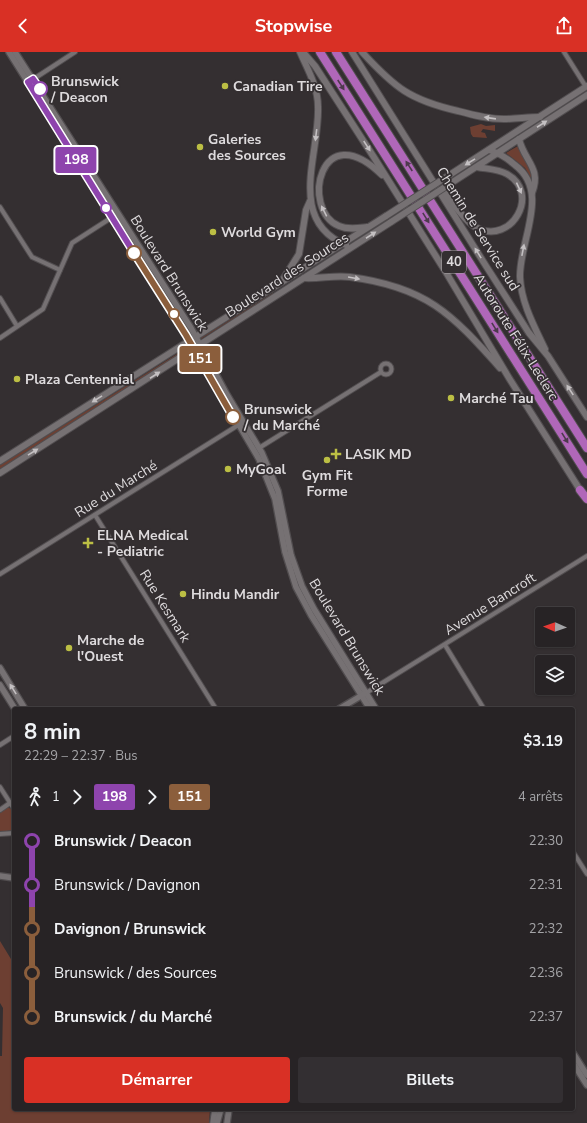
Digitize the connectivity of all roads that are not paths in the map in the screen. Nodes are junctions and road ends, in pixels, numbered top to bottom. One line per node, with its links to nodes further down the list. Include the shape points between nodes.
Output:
1 (9, 52): 11 (street, Boulevard Brunswick)
2 (15, 52): 11 (street, Boulevard Brunswick)
3 (75, 52): 11 (street)
4 (300, 52): 22 (main road, one-way to 22, via 318,101)
5 (303, 52): 19 (main road, one-way to 19, via 315,66)
6 (320, 52): 47 (highway, Autoroute Félix-Leclerc / 40, one-way to 47)
7 (336, 52): 44 (highway, Autoroute Félix-Leclerc / 40, one-way to 7)
8 (352, 52): 20 (main road, Chemin de Service sud)
9 (362, 52): 14 (main road, one-way to 9, via 489,118 425,103 393,84)
10 (564, 52): 12 (street)
11 (30, 81): 24 (street, Boulevard Brunswick); 25 (street, Boulevard Brunswick)
12 (586, 86): 14 (main road, Boulevard des Sources)
13 (587, 95): 15 (main road, Boulevard des Sources, one-way to 13)
14 (540, 117): 16 (main road, Boulevard des Sources)
15 (519, 139): 17 (main road, Boulevard des Sources); 21 (main road, via 535,174 536,184)
16 (489, 150): 17 (main road); 26 (main road, Boulevard des Sources, one-way to 26, bridge)
17 (497, 152): 18 (main road, Boulevard des Sources); 21 (main road, via 522,170)
18 (477, 167): 20 (main road, one-way to 20, via 503,172 519,186 522,197 521,211 507,228 490,231 476,228); 28 (main road, Boulevard des Sources, one-way to 18, bridge)
19 (387, 180): 26 (main road, one-way to 19, via 342,227 328,218 321,206 319,194 322,172 334,157 350,154 368,162); 40 (main road)
20 (434, 181): 38 (main road, Chemin de Service sud, one-way to 20, via 529,333)
21 (532, 193): 38 (main road, one-way to 21, via 526,304 520,282)
22 (310, 201): 27 (main road, via 320,225); 31 (main road, via 306,210 299,254)
23 (0, 208): 29 (street, via 32,257)
24 (117, 214): 25 (street); 34 (street, Boulevard Brunswick)
25 (112, 217): 29 (street, via 72,243); 36 (street, Boulevard Brunswick)
26 (369, 227): 27 (main road, Boulevard des Sources)
27 (343, 244): 28 (main road); 31 (main road, Boulevard des Sources)
28 (352, 247): 30 (main road, Boulevard des Sources)
29 (60, 270): 33 (street, via 43,308)
30 (303, 278): 37 (main road, Boulevard des Sources); 40 (main road, one-way to 40, via 350,277 422,296 454,318)
31 (282, 281): 34 (main road, Boulevard des Sources)
32 (0, 298): 33 (street)
33 (18, 326): 35 (street)
34 (196, 337): 36 (main road, Boulevard des Sources); 37 (street, Boulevard Brunswick)
35 (0, 338)
36 (189, 341): 37 (street, Boulevard Brunswick); 45 (main road, Boulevard des Sources, one-way to 45)
37 (197, 348): 42 (street, Boulevard Brunswick); 46 (main road, Boulevard des Sources, one-way to 37)
38 (548, 356): 41 (main road, Chemin de Service sud, one-way to 38)
39 (381, 372): 43 (street)
40 (509, 378): 48 (main road)
41 (587, 417)
42 (241, 424): 43 (street, Boulevard Brunswick); 50 (street, Rue du Marché); 56 (street, Boulevard Brunswick, via 271,486 285,552 296,587 308,610)
43 (259, 448): 56 (street, Boulevard Brunswick, via 278,492 291,555 302,586)
44 (587, 448)
45 (0, 461)
46 (0, 473)
47 (587, 474)
48 (580, 490): 49 (highway)
49 (587, 500)
50 (95, 515): 52 (street, Rue du Marché); 59 (street, Rue Kesmark)
51 (587, 556): 53 (street, Avenue Bancroft)
52 (0, 574)
53 (444, 645): 56 (street, Avenue Bancroft); 63 (street)
54 (0, 668): 58 (street, one-way to 54)
55 (0, 685): 57 (street)
56 (364, 694): 60 (street); 61 (street, Boulevard Brunswick); 62 (street, Boulevard Brunswick)
57 (14, 707)
58 (24, 707)
59 (215, 707)
60 (342, 707)
61 (369, 707)
62 (374, 707)
63 (483, 707)
64 (12, 737): 65 (street)
65 (0, 745)
66 (0, 787): 67 (street)
67 (10, 803): 68 (street); 69 (street)
68 (12, 806)
69 (0, 810)
70 (12, 833): 71 (street)
71 (0, 834)
72 (575, 855): 73 (street)
73 (587, 874)
74 (0, 876): 75 (street)
75 (12, 878)
76 (575, 1056): 78 (street)
77 (575, 1066): 79 (street)
78 (587, 1075)
79 (587, 1085)
80 (215, 1111): 83 (street)
81 (220, 1111): 84 (street)
82 (229, 1111): 85 (street)
83 (213, 1123)
84 (217, 1123)
85 (227, 1123)

